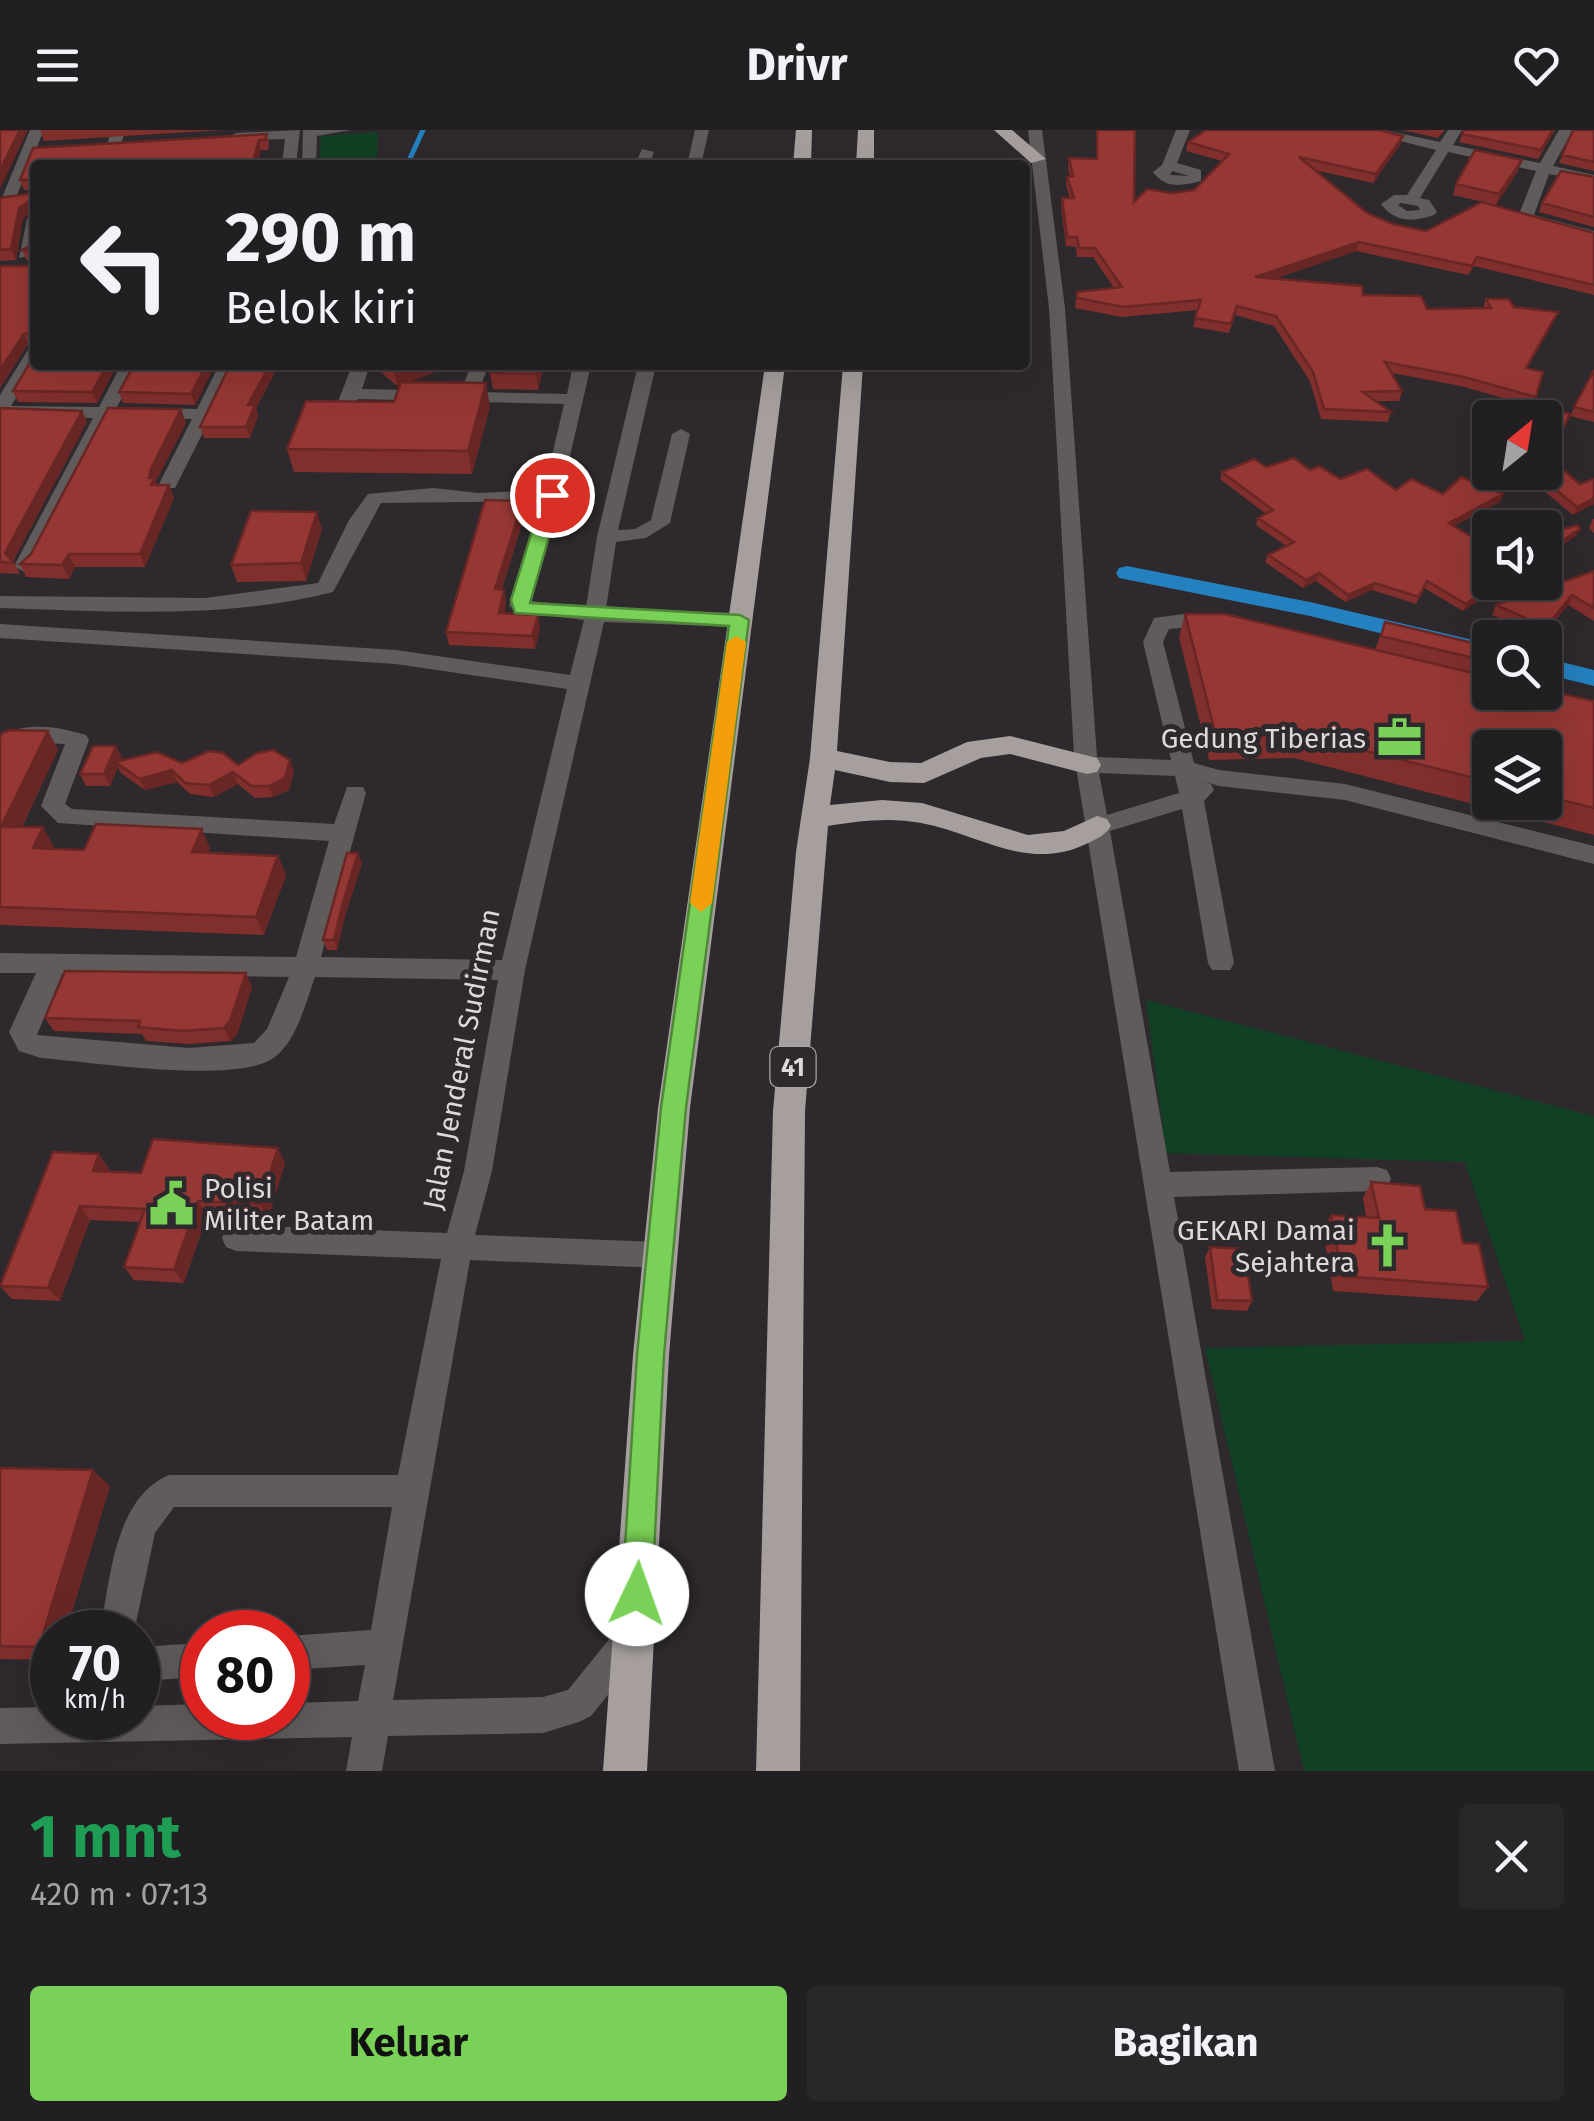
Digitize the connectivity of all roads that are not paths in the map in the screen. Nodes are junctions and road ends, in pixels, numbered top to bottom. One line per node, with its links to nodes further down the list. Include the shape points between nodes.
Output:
1 (37, 130): 19 (street, via 39,150)
2 (344, 130): 12 (street)
3 (702, 130): 22 (street)
4 (804, 130): 23 (highway)
5 (866, 130): 24 (highway)
6 (1002, 130): 18 (highway)
7 (1035, 130): 18 (street)
8 (1183, 130): 26 (street)
9 (1364, 130): 17 (street)
10 (1455, 130): 17 (street)
11 (1566, 130): 27 (street)
12 (310, 131): 21 (street)
13 (293, 132): 14 (street); 20 (street)
14 (215, 138)
15 (120, 140): 16 (street)
16 (94, 146)
17 (1443, 146): 27 (street); 30 (street)
18 (1037, 159): 64 (street, via 1057,308)
19 (32, 160)
20 (290, 160)
21 (309, 160)
22 (695, 160)
23 (802, 160)
24 (864, 160)
25 (30, 163): 31 (street)
26 (1168, 167)
27 (1544, 168): 28 (street); 32 (street, via 1526,217)
28 (1594, 179)
29 (30, 198): 31 (street)
30 (1412, 198)
31 (4, 200)
32 (1594, 236)
33 (30, 262): 34 (street)
34 (10, 269)
35 (30, 360): 47 (street)
36 (127, 370): 48 (street)
37 (226, 370): 49 (street)
38 (359, 370): 44 (street)
39 (478, 370): 45 (street)
40 (581, 370): 46 (street)
41 (647, 370): 54 (street, Jalan Jenderal Sudirman)
42 (774, 370): 58 (highway)
43 (853, 370): 63 (highway, 41)
44 (352, 394): 45 (street); 50 (street)
45 (467, 397): 46 (street)
46 (576, 398): 53 (street)
47 (0, 411): 48 (street)
48 (105, 414): 49 (street); 55 (street)
49 (205, 414): 52 (street)
50 (342, 415)
51 (681, 434): 54 (street, via 660,522 639,534)
52 (168, 484)
53 (552, 495): 56 (street, via 375,498 326,588 288,598); 57 (street, via 519,606)
54 (607, 536): 57 (street, Jalan Jenderal Sudirman)
55 (24, 566)
56 (0, 602)
57 (595, 616): 58 (street); 61 (street, Jalan Jenderal Sudirman)
58 (740, 620): 84 (highway)
59 (1228, 629): 65 (street, via 1174,620 1155,631)
60 (0, 631): 61 (street, via 396,657)
61 (578, 683): 79 (street, Jalan Jenderal Sudirman)
62 (0, 747): 73 (street, via 17,736 78,740 53,806 66,817)
63 (823, 758): 66 (highway); 71 (highway, 41)
64 (1087, 765): 65 (street); 66 (highway, via 1010,746 976,749); 72 (street)
65 (1186, 768): 67 (street); 69 (street)
66 (924, 773): 70 (highway)
67 (1219, 778): 69 (street); 74 (street, via 1345,792)
68 (356, 793): 73 (street)
69 (1192, 798): 72 (street); 75 (street)
70 (925, 814): 71 (highway, via 874,810); 72 (highway, via 1034,848 1066,843)
71 (815, 818): 94 (highway, 41, via 786,1180)
72 (1097, 826): 81 (street)
73 (340, 833): 78 (street)
74 (1594, 855)
75 (1222, 963)
76 (0, 964): 77 (street)
77 (54, 965): 78 (street); 78 (street, via 22,1032 28,1043 202,1057 246,1056 273,1044)
78 (306, 967): 79 (street)
79 (512, 970): 83 (street, Jalan Jenderal Sudirman, via 478,1171)
80 (1376, 1179): 81 (street)
81 (1158, 1186): 95 (street)
82 (236, 1238): 83 (street)
83 (458, 1246): 84 (street); 85 (street, Jalan Jenderal Sudirman)
84 (659, 1254): 87 (highway)
85 (411, 1492): 86 (street, via 169,1491 145,1512); 88 (street, Jalan Jenderal Sudirman)
86 (122, 1610)
87 (635, 1633): 90 (street, via 593,1691 561,1711); 93 (highway)
88 (383, 1646): 89 (street); 90 (street, Jalan Jenderal Sudirman)
89 (310, 1651)
90 (373, 1719): 91 (street); 92 (street, Jalan Jenderal Sudirman)
91 (0, 1726)
92 (364, 1771)
93 (624, 1771)
94 (778, 1771)
95 (1257, 1771)

